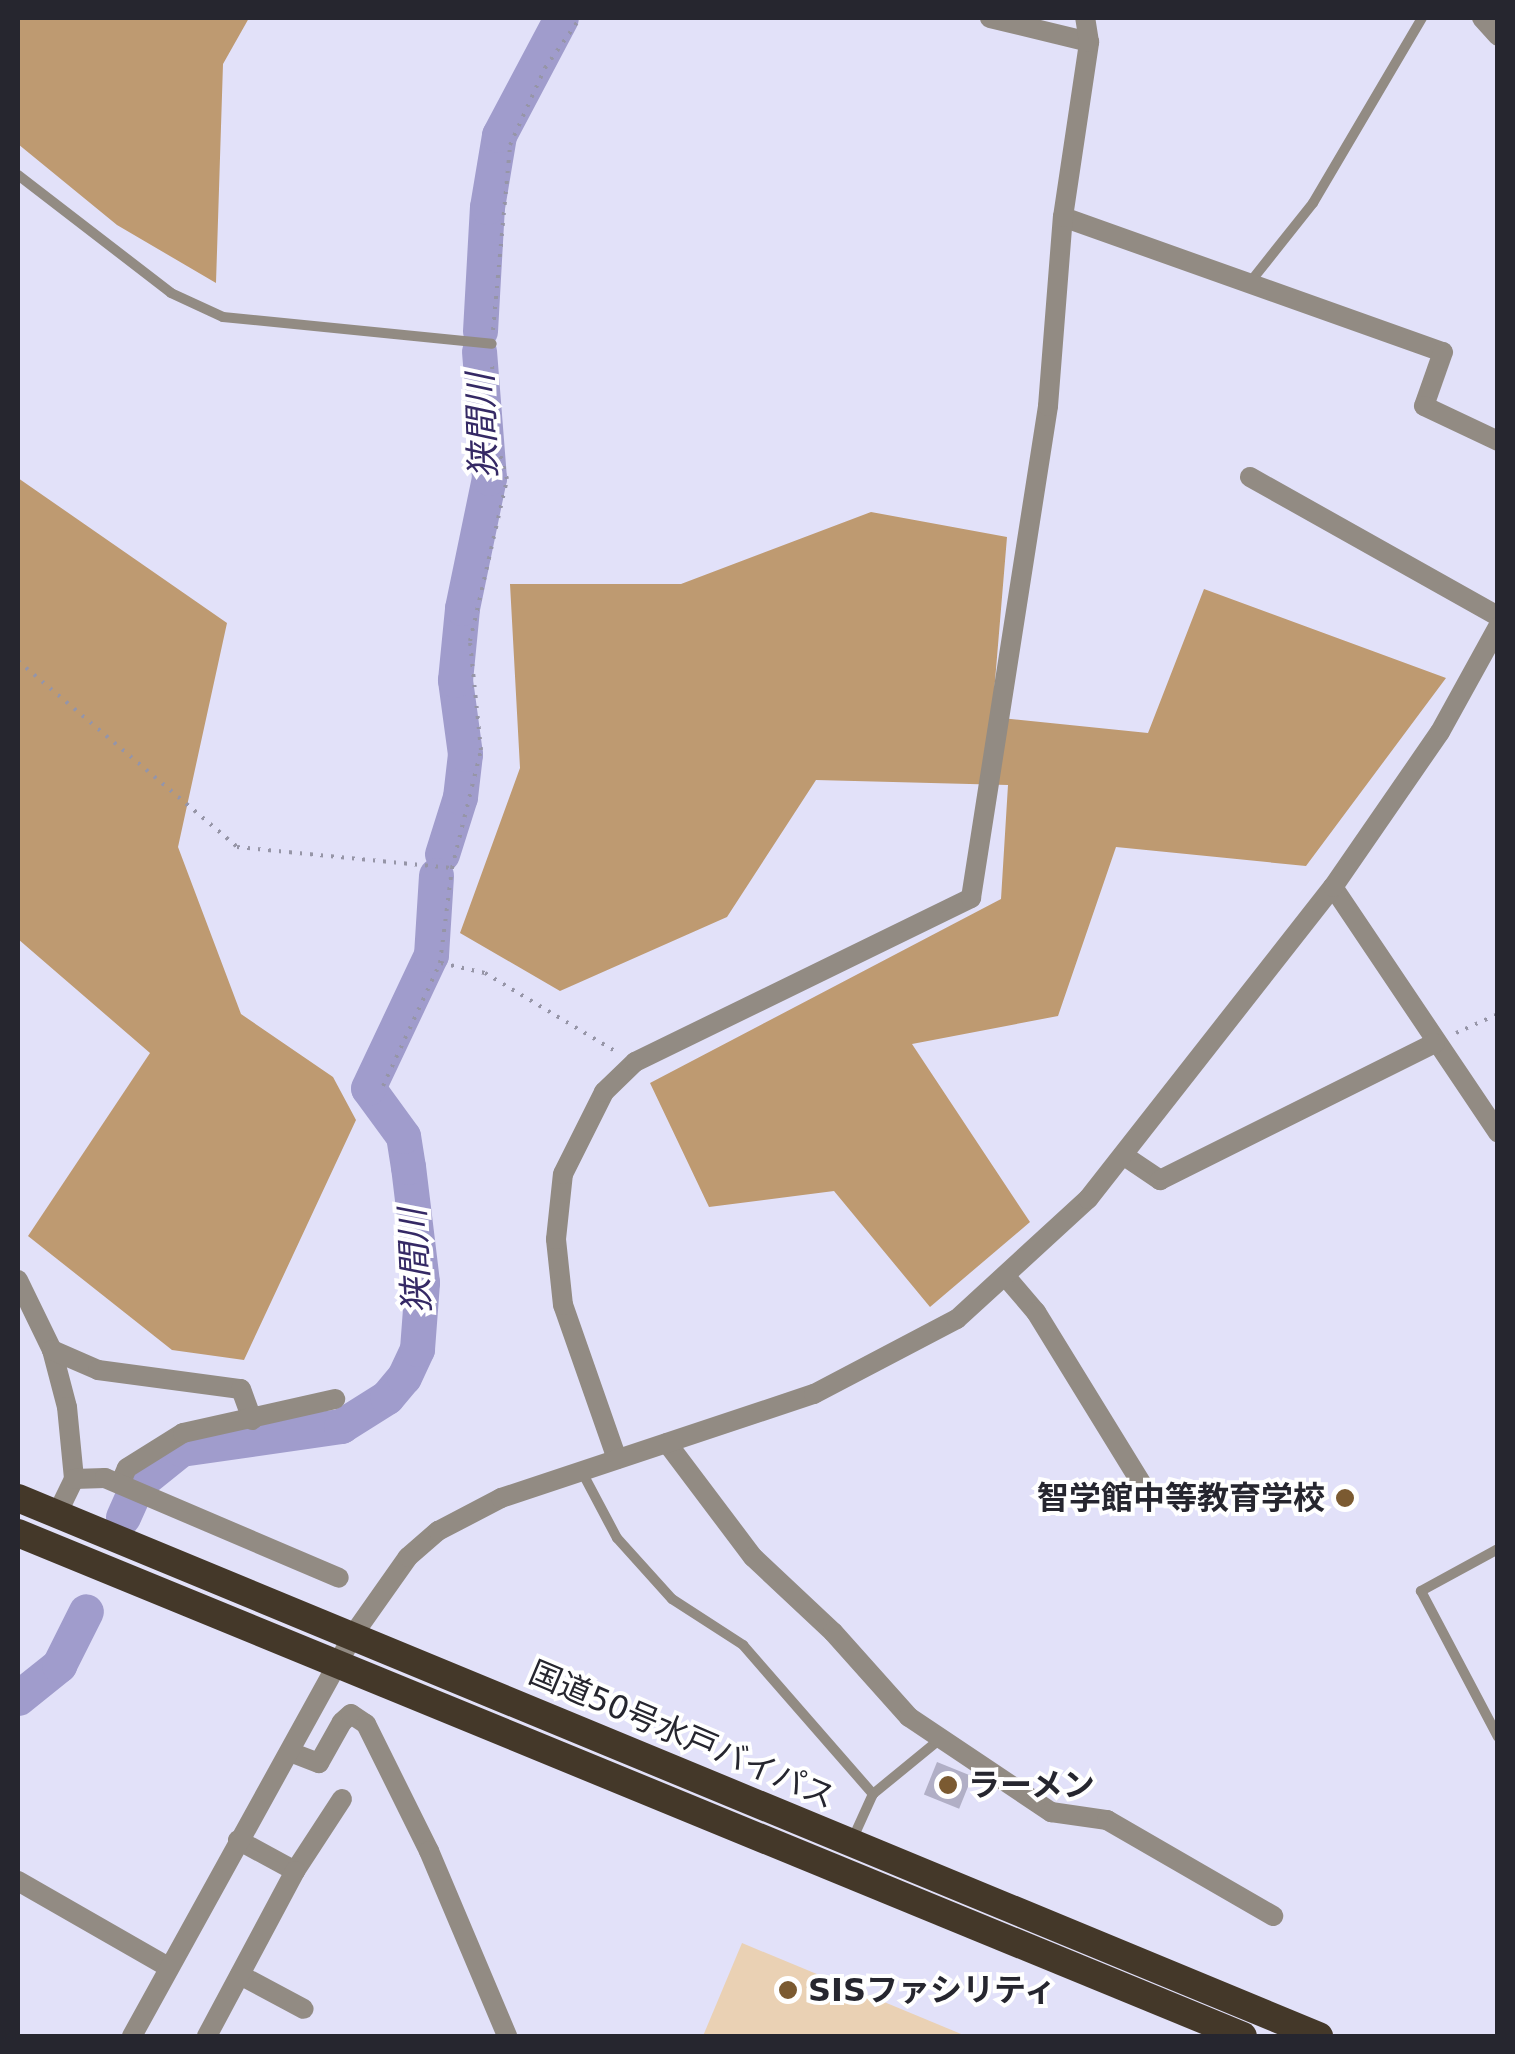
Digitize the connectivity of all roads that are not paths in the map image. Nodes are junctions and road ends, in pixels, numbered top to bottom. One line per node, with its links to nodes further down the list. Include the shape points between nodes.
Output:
1 (990, 18): 6 (street)
2 (1085, 18): 6 (street)
3 (1422, 18): 9 (lane, via 1314,203)
4 (1482, 18): 5 (street)
5 (1498, 36)
6 (1089, 42): 8 (street)
7 (18, 175): 10 (lane, via 171,293 223,317)
8 (1062, 217): 9 (street); 25 (street, via 1048,406 970,898 635,1062 604,1092 563,1174 556,1238 563,1305)
9 (1251, 281): 11 (street, via 1443,352 1424,406)
10 (492, 344)
11 (1498, 441)
12 (1250, 477): 13 (street)
13 (1498, 616)
14 (1498, 627): 15 (street, via 1440,732)
15 (1332, 887): 16 (street); 18 (street)
16 (1435, 1042): 17 (street); 18 (street, via 1160,1180)
17 (1498, 1133)
18 (1123, 1154): 19 (street, via 1058,1230)
19 (1006, 1277): 24 (street, via 957,1320 889,1359 814,1394); 29 (street, via 1036,1312)
20 (18, 1280): 21 (street)
21 (52, 1350): 23 (street, via 98,1370 241,1389); 27 (street, via 67,1407)
22 (335, 1399): 23 (street)
23 (252, 1420): 28 (street, via 183,1433 127,1468)
24 (667, 1443): 25 (street); 38 (street, via 753,1557 834,1632 908,1717)
25 (617, 1459): 26 (street)
26 (581, 1471): 35 (street, via 501,1498 438,1531 384,1582); 40 (lane, via 617,1538 639,1563 672,1599 743,1645)
27 (74, 1479): 28 (street); 31 (street)
28 (121, 1482): 34 (street)
29 (1148, 1494)
30 (18, 1498): 31 (highway, 国道50号水戸バイパス)
31 (56, 1514): 35 (highway, 国道50号水戸バイパス)
32 (18, 1533): 36 (highway, 国道50号水戸バイパス)
33 (1498, 1550): 37 (lane, via 1421,1591)
34 (339, 1578)
35 (353, 1635): 36 (street); 43 (highway, 国道50号水戸バイパス)
36 (337, 1666): 39 (street); 53 (highway, 国道50号水戸バイパス)
37 (1498, 1736)
38 (940, 1740): 40 (lane); 46 (street, via 1051,1812 1107,1820)
39 (290, 1752): 42 (street); 52 (street, via 320,1763 351,1714 366,1724 429,1850)
40 (873, 1794): 43 (lane)
41 (342, 1799): 44 (street)
42 (238, 1840): 44 (street); 47 (street)
43 (851, 1844): 54 (highway, 国道50号水戸バイパス)
44 (295, 1871): 48 (street)
45 (18, 1882): 47 (street)
46 (1273, 1916)
47 (168, 1967): 50 (street)
48 (240, 1976): 49 (street); 51 (street)
49 (304, 2010)
50 (132, 2036)
51 (207, 2036)
52 (507, 2036)
53 (1243, 2036)
54 (1319, 2036)

